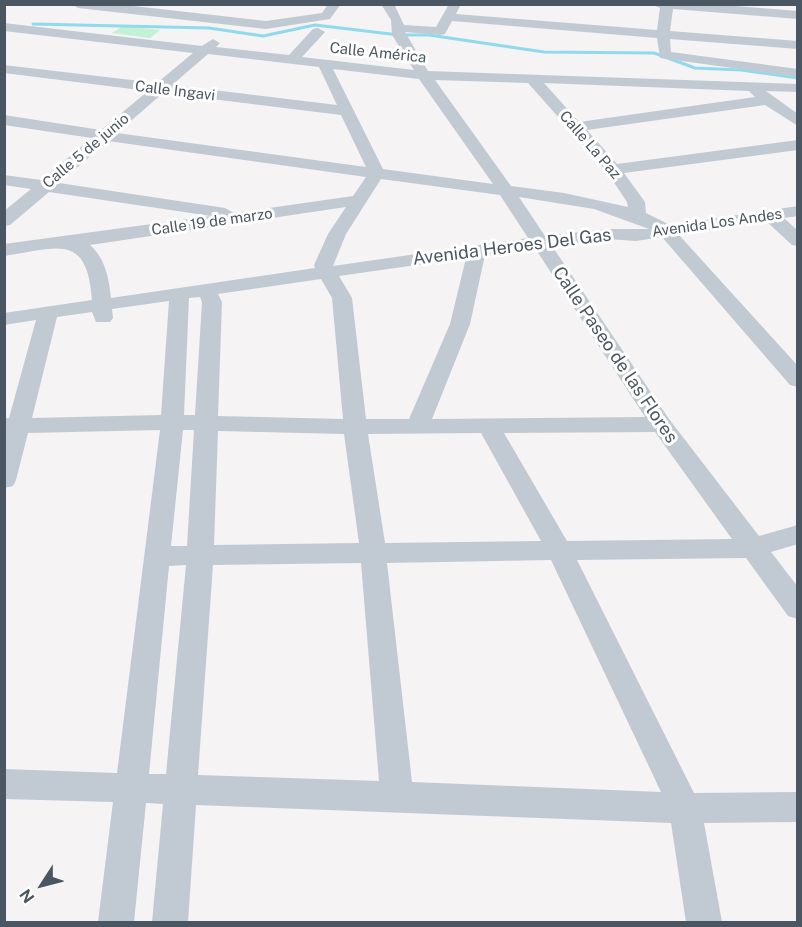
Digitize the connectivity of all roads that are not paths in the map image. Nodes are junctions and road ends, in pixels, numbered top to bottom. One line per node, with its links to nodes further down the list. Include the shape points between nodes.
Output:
1 (78, 4): 5 (street)
2 (335, 4): 6 (street, via 326,16 266,25)
3 (454, 4): 9 (street)
4 (664, 5): 10 (street); 13 (street)
5 (100, 7): 6 (street); 11 (street)
6 (141, 8)
7 (393, 12): 9 (street, via 440,31); 22 (street, Calle Paseo de las Flores, via 399,35)
8 (798, 15): 10 (street)
9 (448, 17): 13 (street)
10 (735, 21): 13 (street); 15 (street); 19 (street)
11 (5, 28): 16 (street, Calle América)
12 (318, 32): 17 (street)
13 (663, 34): 19 (street, via 664,55)
14 (222, 36): 16 (street, Calle 5 de junio)
15 (798, 45)
16 (205, 50): 17 (street, Calle América); 26 (street, Calle 5 de junio)
17 (292, 60): 18 (street, Calle América)
18 (324, 64): 22 (street, Calle América); 28 (street)
19 (738, 65): 21 (street)
20 (4, 69): 26 (street, Calle Ingavi)
21 (798, 72)
22 (424, 75): 23 (street, Calle América); 40 (street, Calle Paseo de las Flores)
23 (533, 80): 24 (street, Calle América); 31 (street, Calle La Paz)
24 (749, 86): 25 (street, Calle América); 27 (street)
25 (798, 88)
26 (161, 89): 28 (street, Calle Ingavi); 34 (street, Calle 5 de junio)
27 (769, 100): 30 (street); 31 (street)
28 (345, 111): 37 (street)
29 (4, 120): 33 (street)
30 (798, 122)
31 (576, 127): 36 (street, Calle La Paz)
32 (4, 131): 33 (street)
33 (73, 131): 34 (street)
34 (104, 136): 37 (street); 39 (street, Calle 5 de junio)
35 (798, 145): 36 (street)
36 (613, 169): 43 (street, Calle La Paz, via 636,202)
37 (377, 173): 40 (street); 41 (street)
38 (4, 180): 39 (street)
39 (45, 184): 45 (street); 46 (street, Calle 5 de junio)
40 (507, 192): 43 (street); 51 (street, Calle Paseo de las Flores)
41 (360, 200): 45 (street, Calle 19 de marzo); 54 (street, via 327,255 323,265)
42 (798, 212): 44 (street, Avenida Los Andes)
43 (637, 215): 47 (street)
44 (770, 215): 47 (street, Avenida Los Andes); 49 (street)
45 (248, 217): 50 (street, Calle 19 de marzo)
46 (4, 221)
47 (665, 230): 48 (street, Avenida Los Andes); 61 (street)
48 (636, 236): 51 (street, Avenida Heroes Del Gas, via 616,245)
49 (795, 236)
50 (64, 243): 52 (street, Calle 19 de marzo); 57 (street, via 83,247 95,259)
51 (542, 247): 53 (street, Avenida Heroes Del Gas); 64 (street, Calle Paseo de las Flores)
52 (4, 250)
53 (476, 256): 54 (street, Avenida Heroes Del Gas); 67 (street, via 460,324)
54 (329, 277): 55 (street, Avenida Heroes Del Gas); 68 (street, via 342,298)
55 (209, 296): 56 (street, Avenida Heroes Del Gas); 63 (street)
56 (179, 300): 57 (street, Avenida Heroes Del Gas); 62 (street)
57 (103, 312): 59 (street, Avenida Heroes Del Gas)
58 (4, 319): 59 (street, Avenida Heroes Del Gas)
59 (47, 320): 60 (street, Avenida Heroes Del Gas); 66 (street)
60 (4, 332)
61 (798, 380)
62 (172, 422): 63 (street); 66 (street); 74 (street)
63 (206, 423): 68 (street); 75 (street)
64 (661, 424): 65 (street); 71 (street, Calle Paseo de las Flores)
65 (488, 425): 67 (street); 73 (street)
66 (12, 426): 69 (street)
67 (418, 426): 68 (street)
68 (355, 427): 72 (street)
69 (4, 480)
70 (798, 534): 71 (street)
71 (752, 548): 73 (street); 76 (street, Calle Paseo de las Flores)
72 (373, 552): 73 (street); 75 (street); 80 (street)
73 (560, 552): 82 (street)
74 (155, 556): 75 (street); 78 (street)
75 (200, 556): 79 (street)
76 (798, 608)
77 (4, 784): 78 (street)
78 (133, 788): 79 (street); 83 (street)
79 (183, 789): 80 (street); 84 (street)
80 (397, 795): 82 (street)
81 (798, 807): 82 (street)
82 (685, 808): 85 (street)
83 (116, 922)
84 (170, 922)
85 (704, 922)

